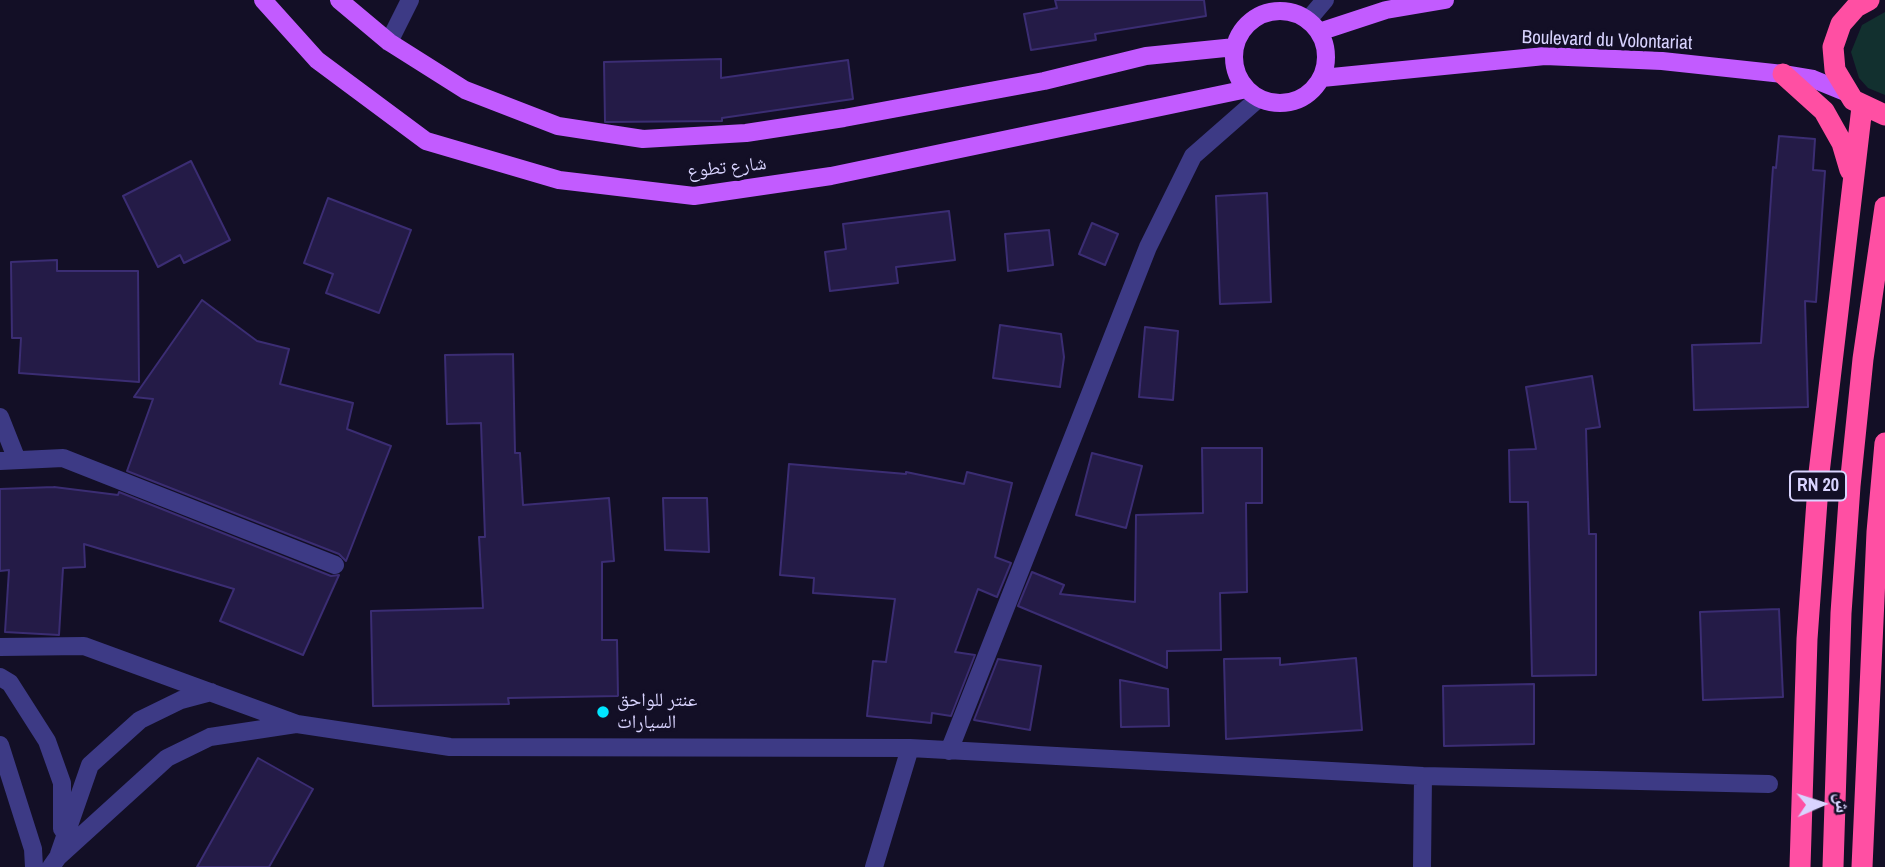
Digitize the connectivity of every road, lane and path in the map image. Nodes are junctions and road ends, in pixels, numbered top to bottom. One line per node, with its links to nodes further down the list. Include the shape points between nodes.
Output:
1 (262, 0): 13 (main road, شارع تطوع, via 317,60 426,141 559,180 694,196 831,176)
2 (339, 0): 8 (main road)
3 (410, 0): 8 (street)
4 (1325, 0): 7 (street)
5 (1444, 0): 7 (main road)
6 (1858, 2): 12 (highway, via 1841,24 1833,47 1835,70)
7 (1313, 26): 9 (main road, via 1294,13 1263,14 1250,22); 11 (main road, via 1326,62)
8 (389, 42): 9 (main road, via 465,90 558,126 643,139 746,133 844,118 1146,57)
9 (1235, 47): 13 (main road, via 1238,77)
10 (1783, 75): 11 (main road, Boulevard du Volontariat, via 1662,61 1545,56); 12 (main road, Boulevard du Volontariat, via 1813,79); 16 (highway, via 1824,111 1842,143)
11 (1322, 78): 13 (main road, via 1307,94 1287,103)
12 (1845, 92): 14 (highway)
13 (1252, 94): 28 (street, via 1192,156 1148,247)
14 (1862, 107): 15 (highway); 16 (highway, RN 20)
15 (1885, 114)
16 (1851, 178): 35 (highway, RN 20, via 1817,501 1806,652)
17 (1885, 207): 36 (highway, RN 20, via 1850,486)
18 (0, 417): 20 (street)
19 (1885, 443): 37 (highway)
20 (9, 461): 21 (street, via 63,458)
21 (335, 565)
22 (0, 647): 24 (street, via 84,646)
23 (0, 677): 31 (street, via 10,683 33,715 62,783 63,816)
24 (211, 692): 25 (street); 31 (street, via 181,700 140,720 90,765)
25 (297, 724): 27 (street, via 450,747); 31 (street, via 210,737 167,758)
26 (0, 745): 32 (street, via 33,849)
27 (910, 748): 28 (street); 33 (street)
28 (949, 751): 29 (street)
29 (1423, 776): 30 (street); 34 (street)
30 (1769, 784)
31 (55, 862)
32 (34, 867)
33 (874, 867)
34 (1422, 867)
35 (1800, 867)
36 (1833, 867)
37 (1862, 867)

